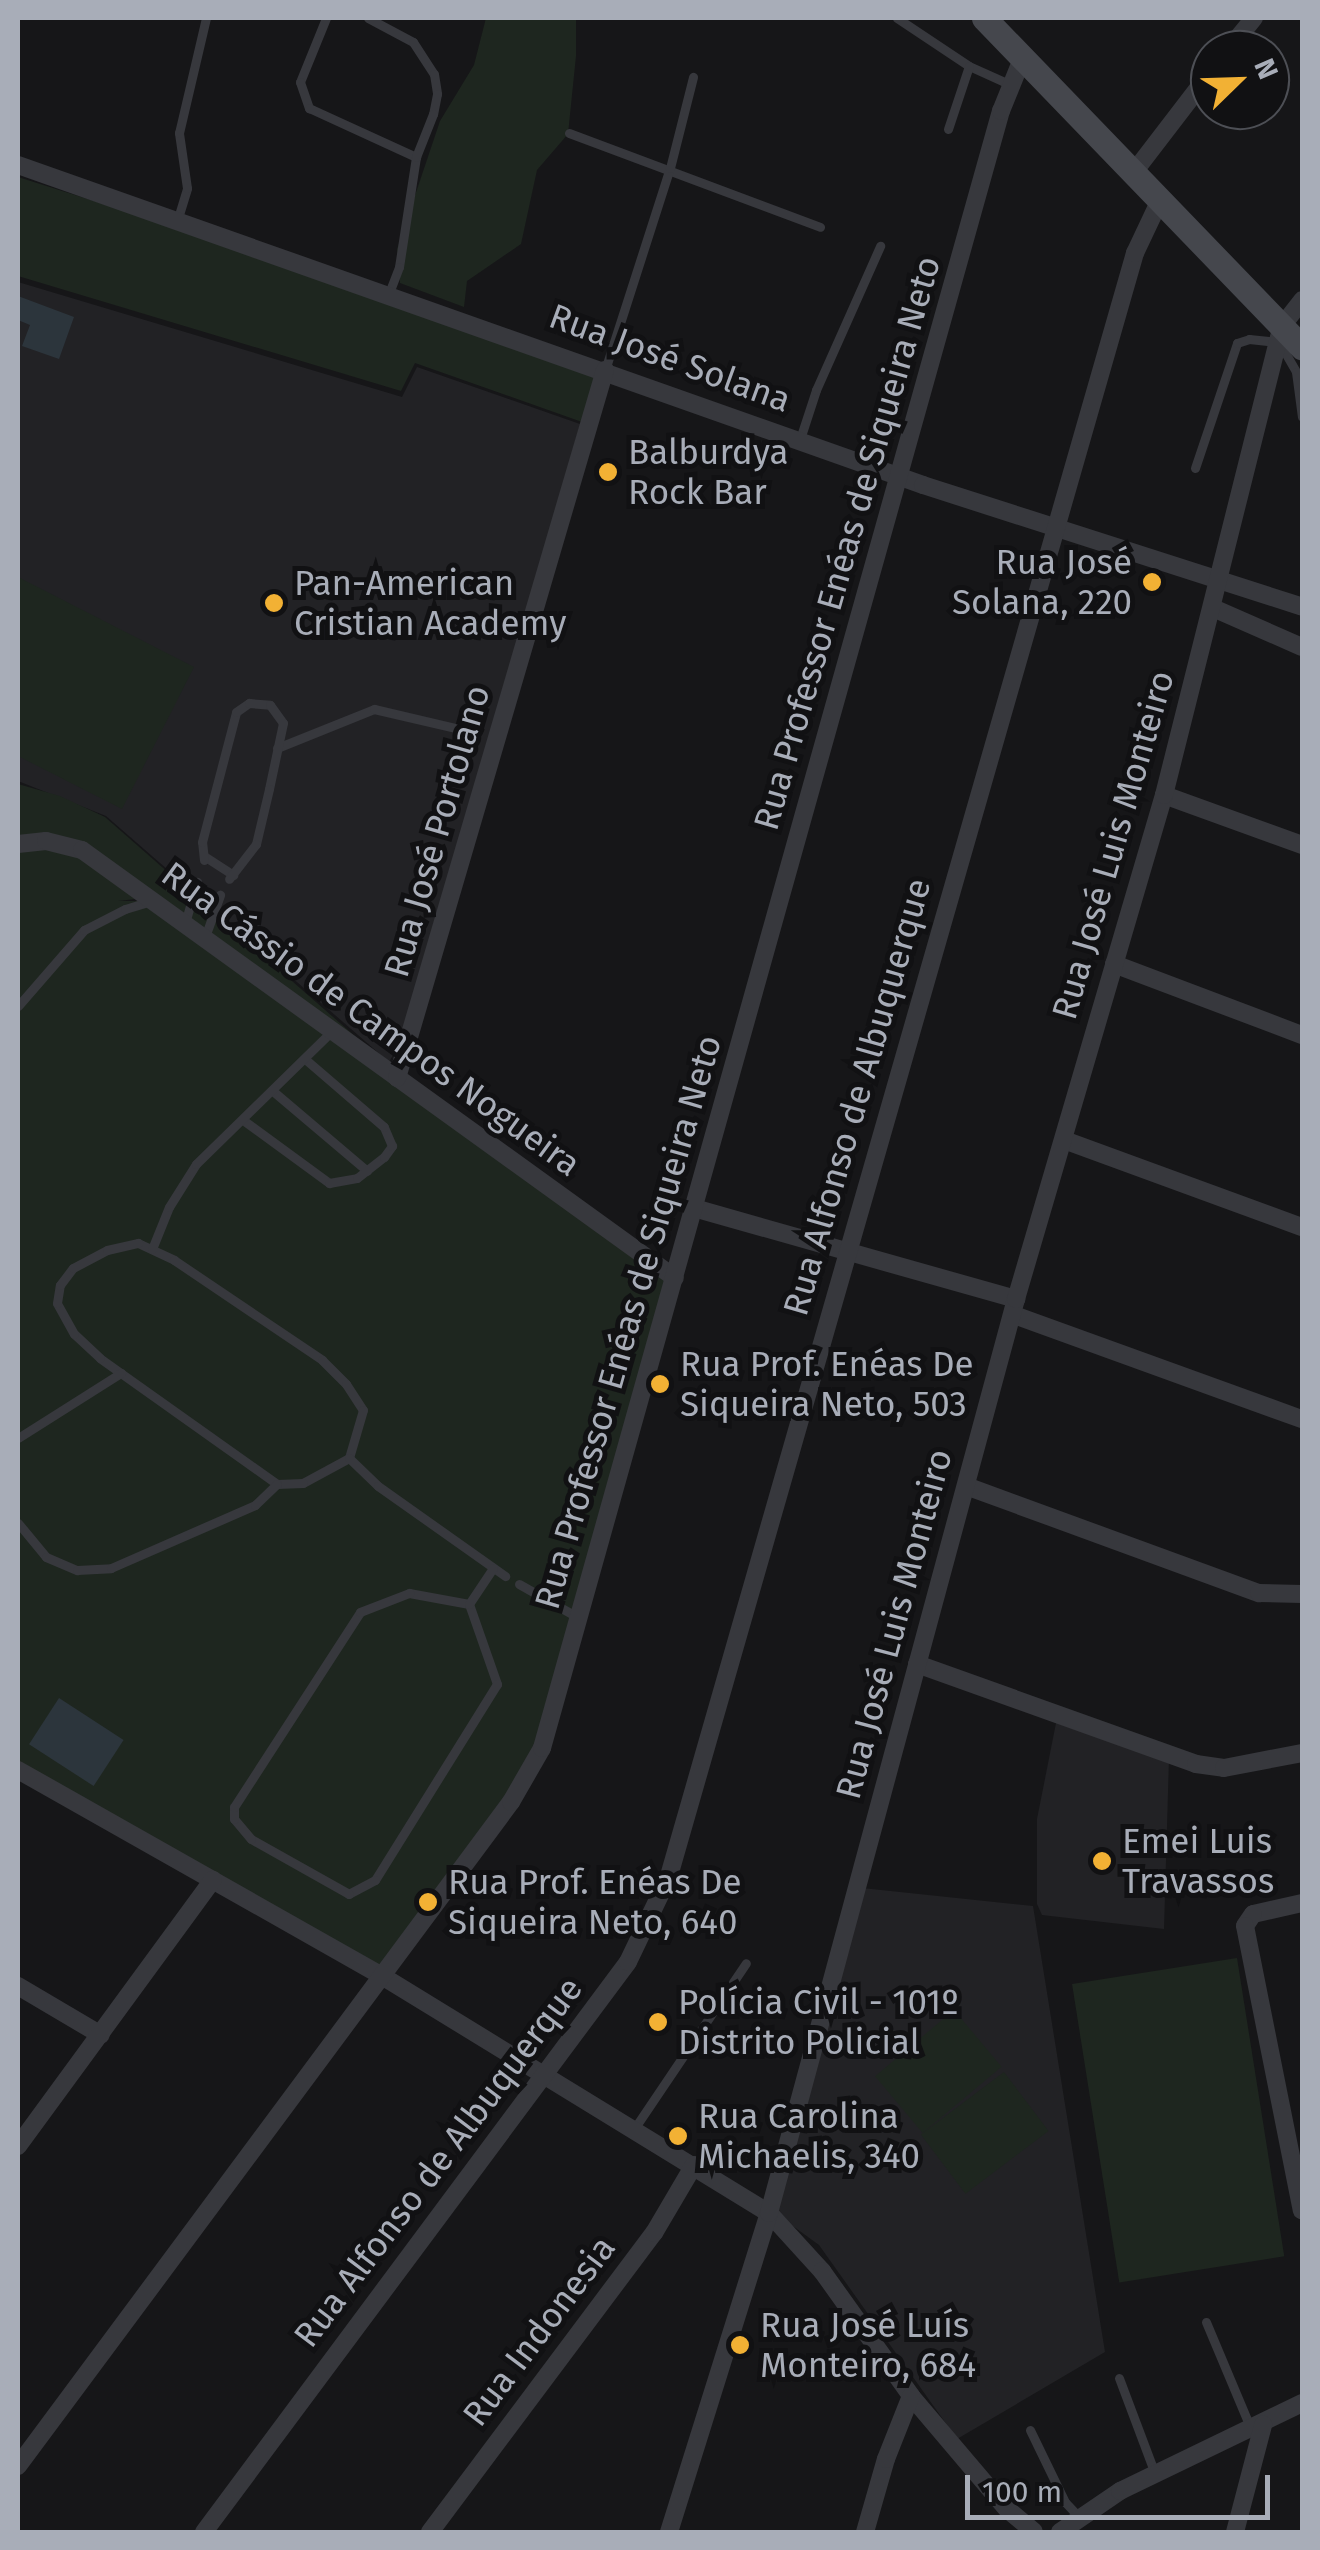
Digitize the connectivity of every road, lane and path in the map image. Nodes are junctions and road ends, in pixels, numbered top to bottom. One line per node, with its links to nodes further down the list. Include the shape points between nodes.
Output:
1 (206, 18): 18 (lane, via 179,133 187,188)
2 (326, 18): 13 (lane, via 300,82 310,108)
3 (368, 18): 13 (lane, via 414,42 434,74 438,94)
4 (897, 18): 7 (lane)
5 (984, 18): 6 (main road)
6 (1022, 59): 9 (street, Rua Professor Enéas de Siqueira Neto); 16 (main road)
7 (969, 66): 9 (lane); 11 (lane)
8 (694, 77): 15 (lane)
9 (1011, 85): 28 (street, Rua Professor Enéas de Siqueira Neto)
10 (1190, 99): 16 (street)
11 (948, 129)
12 (569, 132): 15 (lane)
13 (416, 157): 21 (lane)
14 (18, 165): 18 (street, Rua José Solana)
15 (670, 168): 19 (lane); 24 (lane)
16 (1134, 172): 17 (main road)
17 (1160, 200): 23 (main road); 29 (street, Rua Alfonso de Albuquerque, via 1135,253)
18 (178, 218): 21 (street, Rua José Solana)
19 (820, 227)
20 (880, 246): 26 (lane)
21 (389, 293): 24 (street, Rua José Solana)
22 (1302, 300): 23 (street)
23 (1288, 338): 25 (lane); 27 (lane, via 1237,343); 30 (street, Rua José Luis Monteiro)
24 (605, 370): 26 (street, Rua José Solana); 49 (street, Rua José Portolano)
25 (1302, 417)
26 (800, 439): 28 (street, Rua José Solana)
27 (1195, 468)
28 (901, 476): 29 (street, Rua José Solana); 54 (street, Rua Professor Enéas de Siqueira Neto)
29 (1056, 528): 30 (street, Rua José Solana); 57 (street, Rua Alfonso de Albuquerque)
30 (1221, 580): 31 (street, Rua José Luis Monteiro); 32 (street, Rua José Solana)
31 (1213, 608): 33 (street); 36 (street, Rua José Luis Monteiro)
32 (1302, 608)
33 (1302, 647)
34 (455, 728): 35 (lane, via 374,709)
35 (277, 748): 35 (lane, via 256,844 232,877 204,858 202,842 236,712 249,703 270,705 282,723)
36 (1164, 795): 38 (street); 44 (street, Rua José Luis Monteiro)
37 (18, 844): 41 (street, Rua Cássio de Campos Nogueira, via 46,841 82,850)
38 (1302, 845)
39 (198, 882): 42 (lane)
40 (220, 896): 43 (lane)
41 (154, 900): 42 (street, Rua Cássio de Campos Nogueira); 45 (lane, via 84,930)
42 (185, 923): 43 (street, Rua Cássio de Campos Nogueira)
43 (205, 936): 46 (street, Rua Cássio de Campos Nogueira)
44 (1114, 964): 47 (street); 52 (street, Rua José Luis Monteiro)
45 (18, 1006)
46 (333, 1030): 48 (lane); 49 (street, Rua Cássio de Campos Nogueira)
47 (1302, 1035)
48 (305, 1059): 50 (lane); 53 (lane, via 391,1136 392,1146)
49 (397, 1078): 58 (street, Rua Cássio de Campos Nogueira)
50 (274, 1092): 51 (lane); 53 (lane)
51 (243, 1120): 53 (lane, via 329,1183); 56 (lane, via 196,1164)
52 (1064, 1140): 55 (street); 59 (street, Rua José Luis Monteiro)
53 (367, 1170)
54 (694, 1208): 57 (street); 58 (street, Rua Professor Enéas de Siqueira Neto)
55 (1302, 1227)
56 (152, 1249): 60 (lane, via 138,1243 107,1250 73,1268 60,1285 56,1304 74,1334); 63 (lane, via 322,1360 346,1384 362,1410)
57 (845, 1251): 59 (street); 82 (street, Rua Alfonso de Albuquerque, via 669,1876 628,1962)
58 (675, 1278): 72 (street, Rua Professor Enéas de Siqueira Neto)
59 (1015, 1307): 61 (street); 65 (street, Rua José Luis Monteiro)
60 (121, 1373): 62 (lane); 64 (lane)
61 (1302, 1420)
62 (18, 1438)
63 (349, 1458): 64 (lane, via 314,1479); 67 (lane)
64 (277, 1484): 66 (lane, via 255,1505 111,1568 77,1570 46,1557)
65 (966, 1486): 70 (street, via 1259,1594); 73 (street, Rua José Luis Monteiro)
66 (18, 1523)
67 (493, 1568): 68 (lane); 71 (lane)
68 (505, 1576)
69 (518, 1584): 72 (lane)
70 (1302, 1594)
71 (469, 1604): 71 (lane, via 497,1684 375,1880 349,1894 241,1830 234,1807 360,1612 409,1593)
72 (579, 1618): 79 (street, Rua Professor Enéas de Siqueira Neto, via 532,1770)
73 (917, 1664): 74 (street, via 1196,1764 1224,1768); 87 (street, Rua José Luis Monteiro)
74 (1302, 1753)
75 (18, 1770): 76 (street)
76 (213, 1880): 79 (street); 81 (street)
77 (1302, 1903): 86 (street, via 1247,1918 1246,1936)
78 (746, 1963): 83 (lane)
79 (382, 1976): 82 (street); 94 (street, Rua Professor Enéas de Siqueira Neto)
80 (18, 1986): 81 (street)
81 (102, 2035): 84 (street)
82 (543, 2074): 83 (street); 98 (street, Rua Alfonso de Albuquerque)
83 (634, 2129): 85 (street)
84 (18, 2146)
85 (694, 2165): 87 (street); 99 (street, Rua Indonesia, via 654,2233)
86 (1302, 2210)
87 (769, 2213): 90 (street, via 822,2270); 97 (street, Rua José Luis Monteiro)
88 (1206, 2322): 92 (lane)
89 (1119, 2378): 95 (lane)
90 (911, 2396): 100 (street); 101 (street)
91 (1302, 2404): 92 (street)
92 (1257, 2427): 95 (street); 103 (street)
93 (1030, 2430): 96 (lane)
94 (18, 2466)
95 (1155, 2474): 96 (street)
96 (1078, 2516): 102 (street)
97 (669, 2531)
98 (204, 2532)
99 (430, 2532)
100 (866, 2532)
101 (1034, 2532)
102 (1060, 2532)
103 (1235, 2532)

